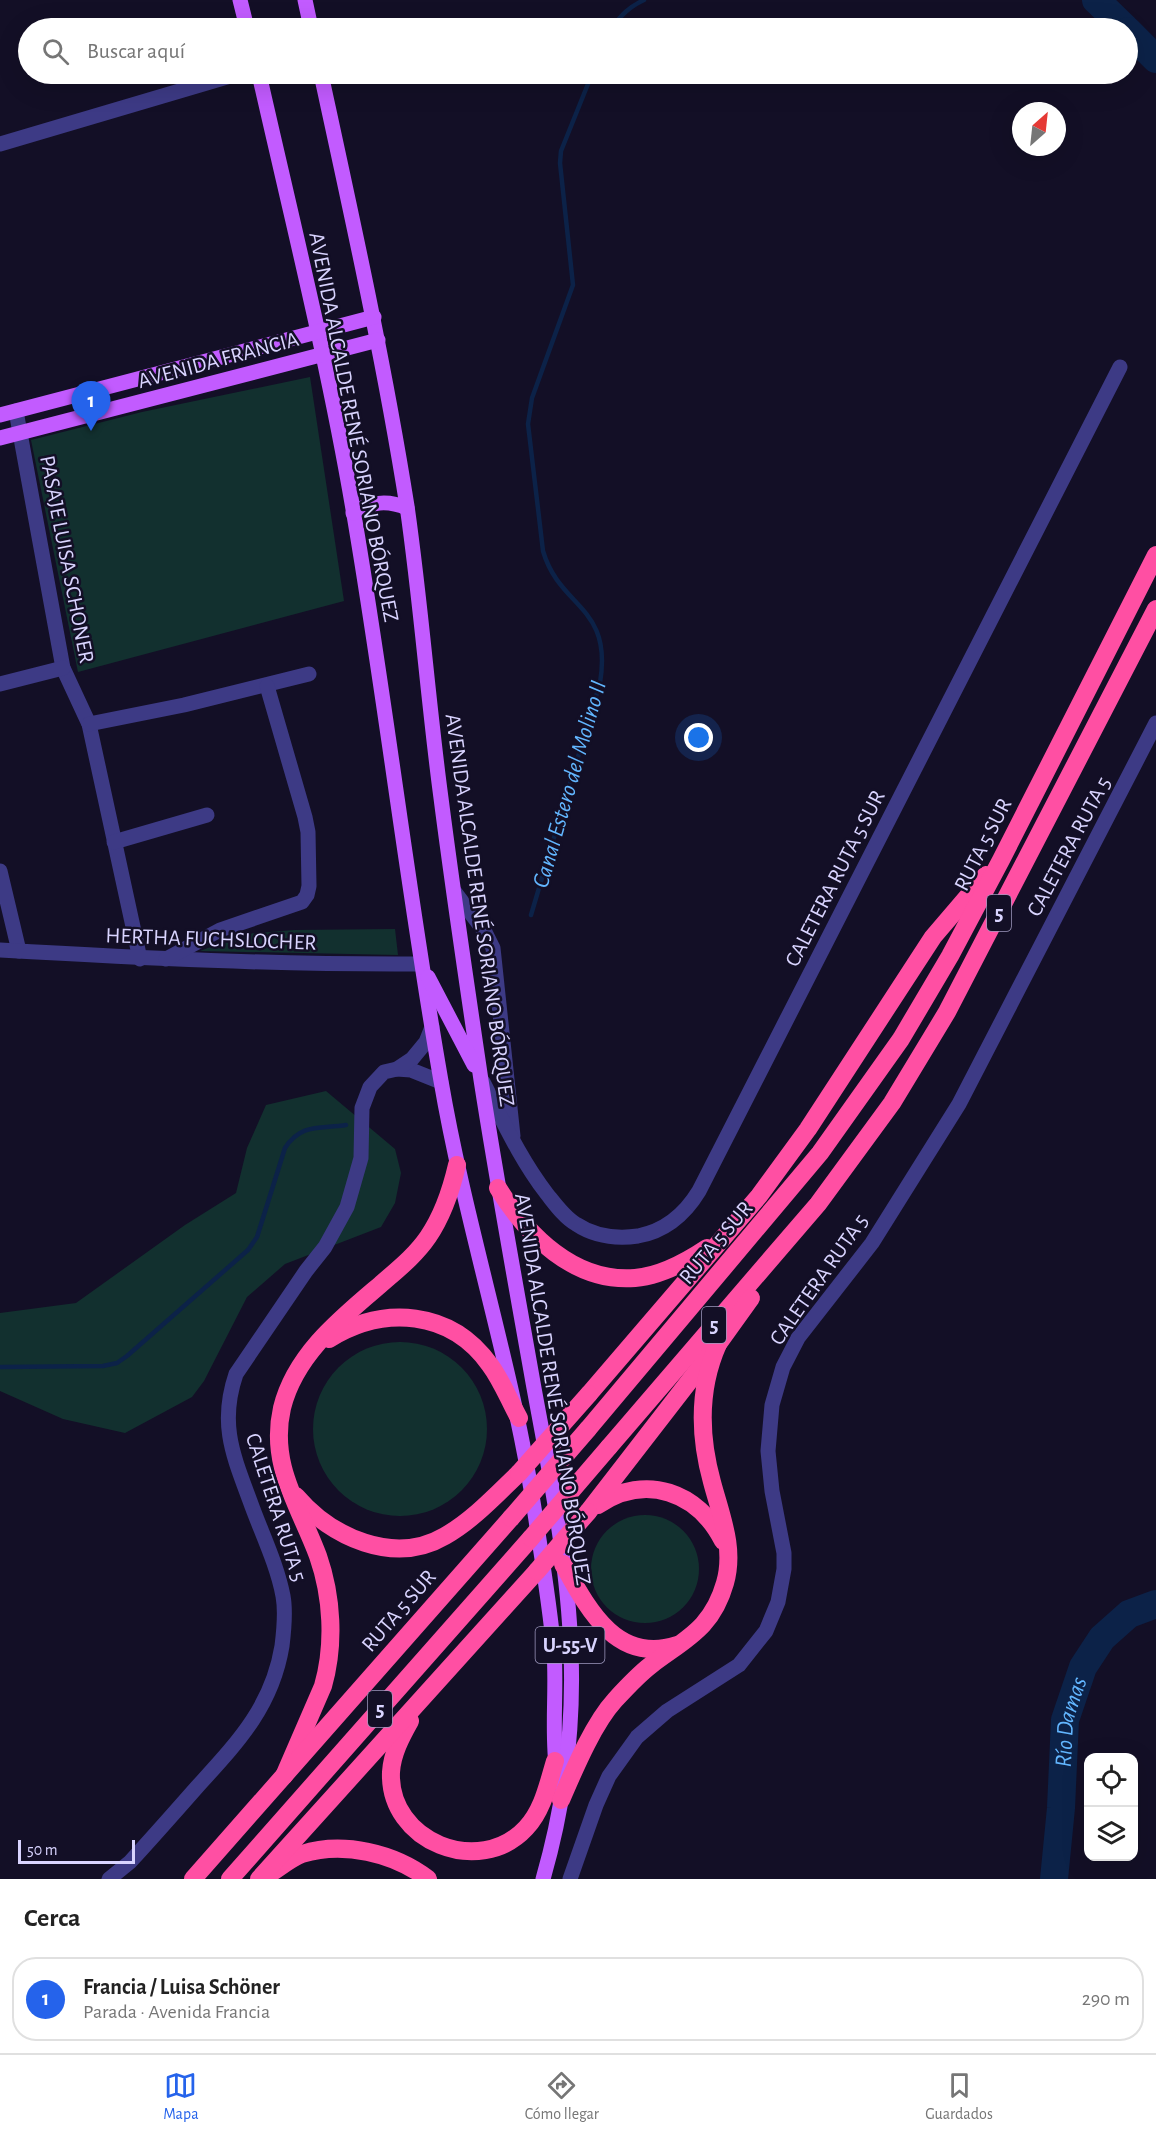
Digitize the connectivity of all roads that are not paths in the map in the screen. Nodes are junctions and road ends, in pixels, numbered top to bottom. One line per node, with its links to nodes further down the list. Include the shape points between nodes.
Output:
1 (240, 0): 3 (main road)
2 (305, 0): 4 (main road)
3 (244, 18)
4 (309, 18)
5 (203, 84): 8 (street)
6 (261, 84): 10 (main road, AVENIDA ALCALDE RENÉ SORIANO BÓRQUEZ)
7 (323, 84): 9 (main road, AVENIDA ALCALDE RENÉ SORIANO BÓRQUEZ)
8 (0, 144)
9 (374, 317): 10 (main road, AVENIDA FRANCIA); 11 (main road, AVENIDA ALCALDE RENÉ SORIANO BÓRQUEZ)
10 (318, 332): 12 (main road, AVENIDA ALCALDE RENÉ SORIANO BÓRQUEZ); 14 (main road, AVENIDA FRANCIA)
11 (378, 340): 12 (main road, AVENIDA FRANCIA); 18 (main road, AVENIDA ALCALDE RENÉ SORIANO BÓRQUEZ)
12 (322, 355): 16 (main road, AVENIDA FRANCIA); 19 (main road, AVENIDA ALCALDE RENÉ SORIANO BÓRQUEZ)
13 (1120, 367): 42 (street, CALETERA RUTA 5 SUR, via 693,1201 676,1219 654,1231 628,1237 600,1235 573,1223 554,1203)
14 (16, 411): 15 (main road, AVENIDA FRANCIA); 16 (street, PASAJE LUISA SCHONER)
15 (0, 416)
16 (21, 433): 17 (main road, AVENIDA FRANCIA); 22 (street, PASAJE LUISA SCHONER)
17 (0, 438)
18 (407, 508): 19 (main road, via 378,502); 32 (main road, AVENIDA ALCALDE RENÉ SORIANO BÓRQUEZ)
19 (353, 513): 37 (main road, AVENIDA ALCALDE RENÉ SORIANO BÓRQUEZ)
20 (1156, 555): 30 (highway, RUTA 5 SUR / 5)
21 (1156, 609): 45 (highway, RUTA 5 SUR / 5, via 941,1022 892,1104)
22 (63, 668): 24 (street); 27 (street, PASAJE LUISA SCHONER)
23 (309, 674): 25 (street)
24 (0, 684)
25 (267, 686): 27 (street); 36 (street, via 306,824 308,895 302,902 220,930)
26 (1156, 723): 65 (street, CALETERA RUTA 5, via 959,1104 872,1243 798,1338 783,1367 772,1405 768,1451 784,1569 778,1602 766,1631 740,1665 667,1711 637,1737 609,1776)
27 (89, 724): 29 (street, PASAJE LUISA SCHONER)
28 (207, 815): 29 (street)
29 (114, 842): 35 (street, PASAJE LUISA SCHONER)
30 (1001, 860): 46 (highway, via 933,937 808,1129); 57 (highway, RUTA 5 SUR / 5, bridge, via 926,998 848,1117 512,1518)
31 (0, 871): 34 (street)
32 (454, 891): 40 (main road, AVENIDA ALCALDE RENÉ SORIANO BÓRQUEZ); 42 (street, CALETERA RUTA 5 SUR, via 493,948)
33 (0, 950): 34 (street, HERTHA FUCHSLOCHER)
34 (19, 951): 35 (street, HERTHA FUCHSLOCHER)
35 (140, 958): 36 (street, HERTHA FUCHSLOCHER)
36 (164, 960): 37 (street, HERTHA FUCHSLOCHER)
37 (421, 964): 38 (main road, AVENIDA ALCALDE RENÉ SORIANO BÓRQUEZ); 40 (main road)
38 (432, 1027): 39 (street, CALETERA RUTA 5, via 412,1059); 41 (main road, AVENIDA ALCALDE RENÉ SORIANO BÓRQUEZ)
39 (396, 1069): 41 (street, via 411,1070); 59 (street, CALETERA RUTA 5, via 377,1078 365,1098 362,1158 337,1228 236,1374 229,1402 232,1453 283,1596 283,1637 274,1678 245,1733 130,1862)
40 (480, 1077): 42 (street, CALETERA RUTA 5 SUR); 44 (main road, AVENIDA ALCALDE RENÉ SORIANO BÓRQUEZ)
41 (441, 1082): 43 (main road, AVENIDA ALCALDE RENÉ SORIANO BÓRQUEZ)
42 (514, 1145)
43 (457, 1165): 48 (highway, via 442,1213 428,1238); 49 (main road, AVENIDA ALCALDE RENÉ SORIANO BÓRQUEZ)
44 (498, 1188): 46 (highway, via 518,1216 552,1250 585,1271 612,1277 634,1278 667,1270); 53 (main road, AVENIDA ALCALDE RENÉ SORIANO BÓRQUEZ / U-55-V)
45 (818, 1203): 47 (highway); 61 (highway, RUTA 5 SUR / 5, bridge, via 531,1538)
46 (728, 1233): 50 (highway, bridge, via 519,1473 454,1531 430,1543 401,1549 363,1542 332,1527 302,1502)
47 (718, 1344): 51 (highway); 52 (highway, via 705,1378 702,1419 707,1462)
48 (308, 1355): 49 (highway, via 332,1337 372,1320 427,1321 458,1333 481,1354 497,1375); 50 (highway, via 282,1411 279,1441)
49 (519, 1418): 56 (main road, AVENIDA ALCALDE RENÉ SORIANO BÓRQUEZ / U-55-V, via 554,1651)
50 (284, 1477): 57 (highway, via 318,1557 327,1596 331,1642 322,1686)
51 (593, 1509): 52 (highway, via 618,1494 637,1489 671,1493 705,1515 722,1538); 55 (highway, bridge)
52 (729, 1557): 54 (highway, via 713,1612)
53 (563, 1564): 54 (highway, via 590,1612 616,1636 651,1648); 58 (main road, AVENIDA ALCALDE RENÉ SORIANO BÓRQUEZ / U-55-V, via 571,1651 571,1710)
54 (687, 1641): 58 (highway, via 651,1665 613,1702)
55 (421, 1701): 56 (highway, via 398,1745 391,1779 407,1821 436,1844 481,1852 515,1839 540,1807); 62 (highway)
56 (555, 1761): 58 (main road, AVENIDA ALCALDE RENÉ SORIANO BÓRQUEZ / U-55-V)
57 (284, 1776): 60 (highway, RUTA 5 SUR / 5)
58 (561, 1800): 64 (main road, U-55-V)
59 (109, 1879)
60 (193, 1879)
61 (230, 1879)
62 (261, 1879): 63 (highway, via 302,1854 338,1849 374,1853 408,1866)
63 (428, 1879)
64 (543, 1879)
65 (570, 1879)

